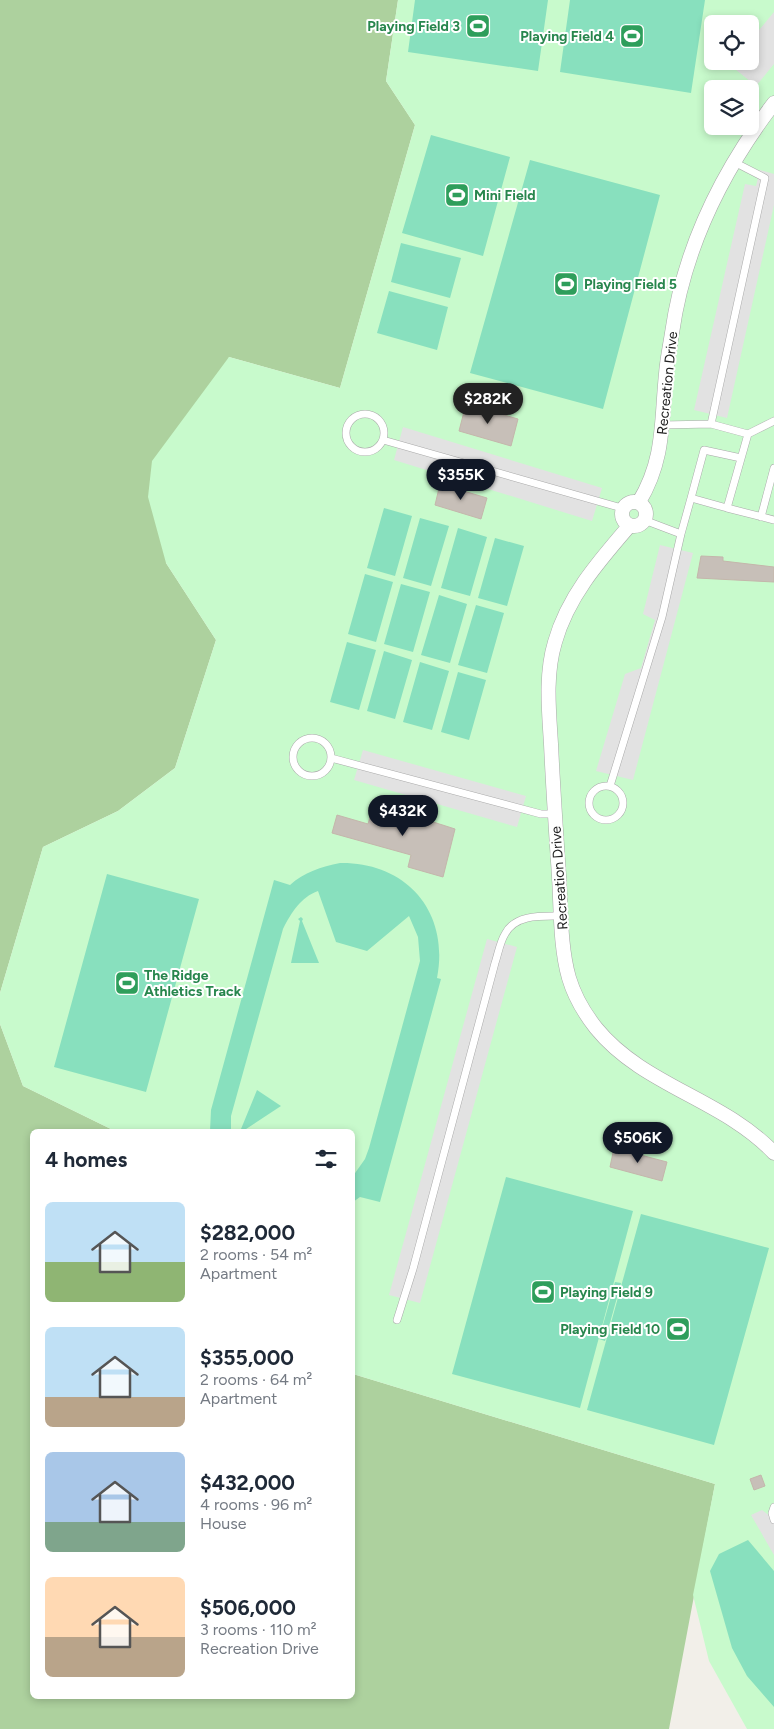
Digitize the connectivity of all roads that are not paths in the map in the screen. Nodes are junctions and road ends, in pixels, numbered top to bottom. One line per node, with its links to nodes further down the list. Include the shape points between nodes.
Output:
1 (774, 103): 2 (street, Recreation Drive)
2 (734, 162): 4 (lane, via 764,178); 5 (street, Recreation Drive, via 712,202 681,287 666,374)
3 (774, 421): 6 (lane)
4 (711, 424): 5 (lane); 6 (lane)
5 (663, 425): 11 (street, Recreation Drive, via 656,466 650,485)
6 (748, 434): 8 (lane)
7 (383, 440): 7 (lane, via 370,452 358,451 349,444 347,426 360,415 372,415 381,423); 12 (lane)
8 (741, 458): 10 (lane, via 704,450); 13 (lane)
9 (774, 468): 14 (lane)
10 (691, 498): 13 (lane); 18 (lane)
11 (639, 502): 12 (street, via 630,502); 15 (street, via 646,510)
12 (622, 508): 17 (street, via 622,518)
13 (727, 508): 14 (lane)
14 (761, 517): 16 (lane)
15 (644, 520): 17 (street, via 638,525); 18 (lane)
16 (774, 520)
17 (630, 525): 21 (street, Recreation Drive, via 575,595 554,643 549,704)
18 (680, 534): 20 (lane, via 662,617)
19 (331, 758): 19 (lane, via 323,773 311,776 296,768 293,756 297,745 313,738 328,747); 21 (lane, via 541,814)
20 (610, 786): 20 (lane, via 622,796 624,803 617,817 602,820 590,811 588,803 595,790)
21 (555, 814): 22 (street, Recreation Drive)
22 (562, 916): 23 (street, Recreation Drive, via 569,978 579,1002 612,1047 633,1063 739,1123); 24 (lane, via 526,918 513,923 504,934)
23 (774, 1153)
24 (398, 1320)
25 (774, 1507): 26 (lane)
26 (774, 1520)

